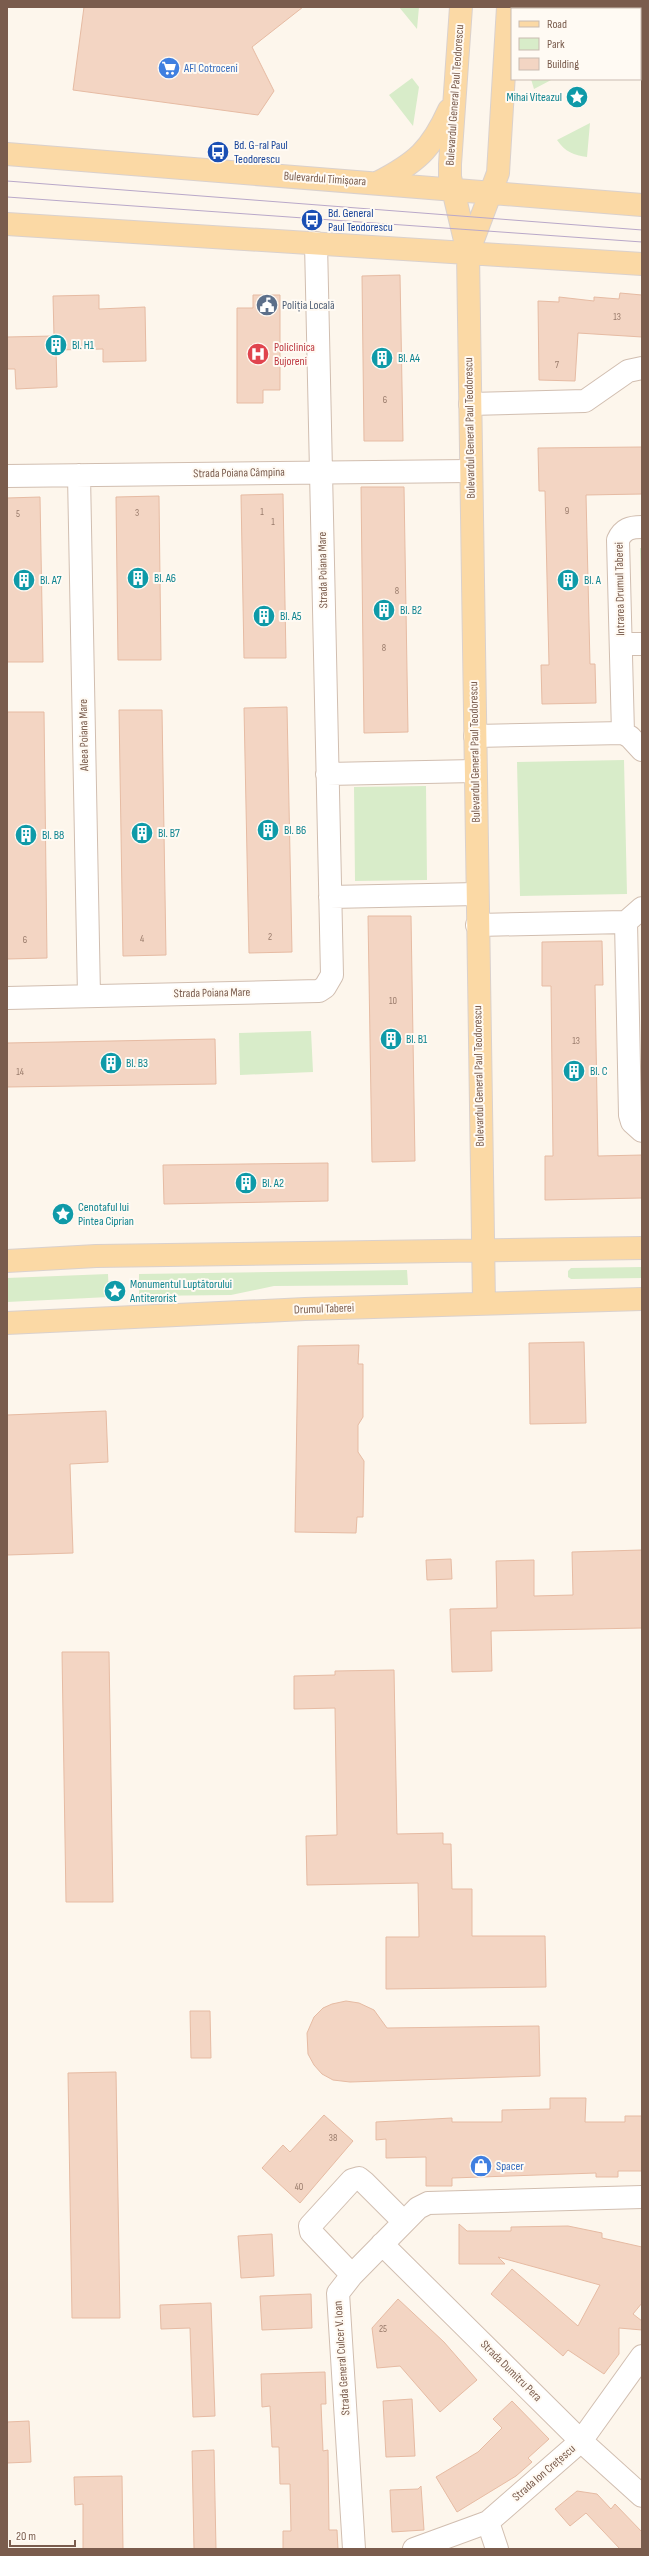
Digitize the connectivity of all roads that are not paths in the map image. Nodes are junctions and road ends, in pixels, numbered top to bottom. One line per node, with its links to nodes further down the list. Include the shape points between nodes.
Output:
1 (461, 7): 3 (main road, Bulevardul General Paul Teodorescu)
2 (508, 7): 7 (main road, Bulevardul General Paul Teodorescu, via 502,75 500,154 498,173)
3 (453, 102): 5 (main road, via 432,144 397,173); 6 (main road, Bulevardul General Paul Teodorescu, via 450,164)
4 (7, 154): 5 (main road, Bulevardul Timișoara)
5 (377, 183): 6 (main road, Bulevardul Timișoara)
6 (453, 189): 7 (main road, Bulevardul Timișoara); 11 (main road, Bulevardul General Paul Teodorescu)
7 (490, 192): 8 (main road, Bulevardul Timișoara); 11 (main road, Bulevardul General Paul Teodorescu)
8 (642, 205)
9 (7, 224): 10 (main road)
10 (316, 243): 11 (main road); 16 (street, Strada Poiana Mare)
11 (468, 253): 12 (main road); 14 (main road, Bulevardul General Paul Teodorescu)
12 (642, 264)
13 (642, 368): 14 (street, via 628,371 585,401)
14 (470, 404): 15 (main road, Bulevardul General Paul Teodorescu)
15 (471, 471): 16 (street, Strada Poiana Câmpina); 22 (main road, Bulevardul General Paul Teodorescu)
16 (321, 472): 17 (street, Strada Poiana Câmpina); 25 (street, Strada Poiana Mare)
17 (79, 475): 18 (street, Strada Poiana Câmpina); 30 (street, Aleea Poiana Mare)
18 (7, 476)
19 (642, 527): 20 (street, Intrarea Drumul Taberei, via 622,532 618,540)
20 (631, 644): 21 (street, Intrarea Drumul Taberei)
21 (623, 733): 22 (street); 23 (street)
22 (475, 736): 24 (main road, Bulevardul General Paul Teodorescu)
23 (642, 750)
24 (475, 771): 25 (street); 26 (main road, Bulevardul General Paul Teodorescu)
25 (327, 774): 27 (street, Strada Poiana Mare)
26 (477, 894): 27 (street); 29 (main road, Bulevardul General Paul Teodorescu)
27 (330, 897): 30 (street, Strada Poiana Mare, via 332,975 325,987 319,991)
28 (634, 915): 29 (street); 32 (street)
29 (477, 925): 35 (main road, Bulevardul General Paul Teodorescu)
30 (89, 996): 31 (street, Strada Poiana Mare)
31 (7, 998)
32 (635, 1012): 33 (street, via 630,1116 632,1122)
33 (642, 1131)
34 (642, 1248): 35 (main road)
35 (482, 1250): 36 (main road, via 96,1256); 38 (main road, Bulevardul General Paul Teodorescu)
36 (7, 1261)
37 (642, 1299): 38 (main road, Drumul Taberei)
38 (484, 1303): 39 (main road, Drumul Taberei)
39 (7, 1323)
40 (642, 2197): 41 (street, Strada General Culcer V. Ioan, via 428,2203 418,2208)
41 (404, 2222): 42 (street, Strada General Culcer V. Ioan); 43 (street, via 364,2182 359,2178 352,2180 310,2226 311,2232)
42 (382, 2244): 43 (street, Strada General Culcer V. Ioan); 45 (street, Strada Dumitru Pera)
43 (352, 2275): 48 (street, Strada General Culcer V. Ioan, via 338,2293)
44 (642, 2356): 45 (street, Strada Ion Crețescu)
45 (581, 2441): 46 (street, Strada Dumitru Pera); 47 (street, Strada Ion Crețescu)
46 (642, 2496)
47 (488, 2522): 49 (street, Strada Ion Crețescu); 50 (street)
48 (354, 2549)
49 (414, 2549)
50 (497, 2549)

